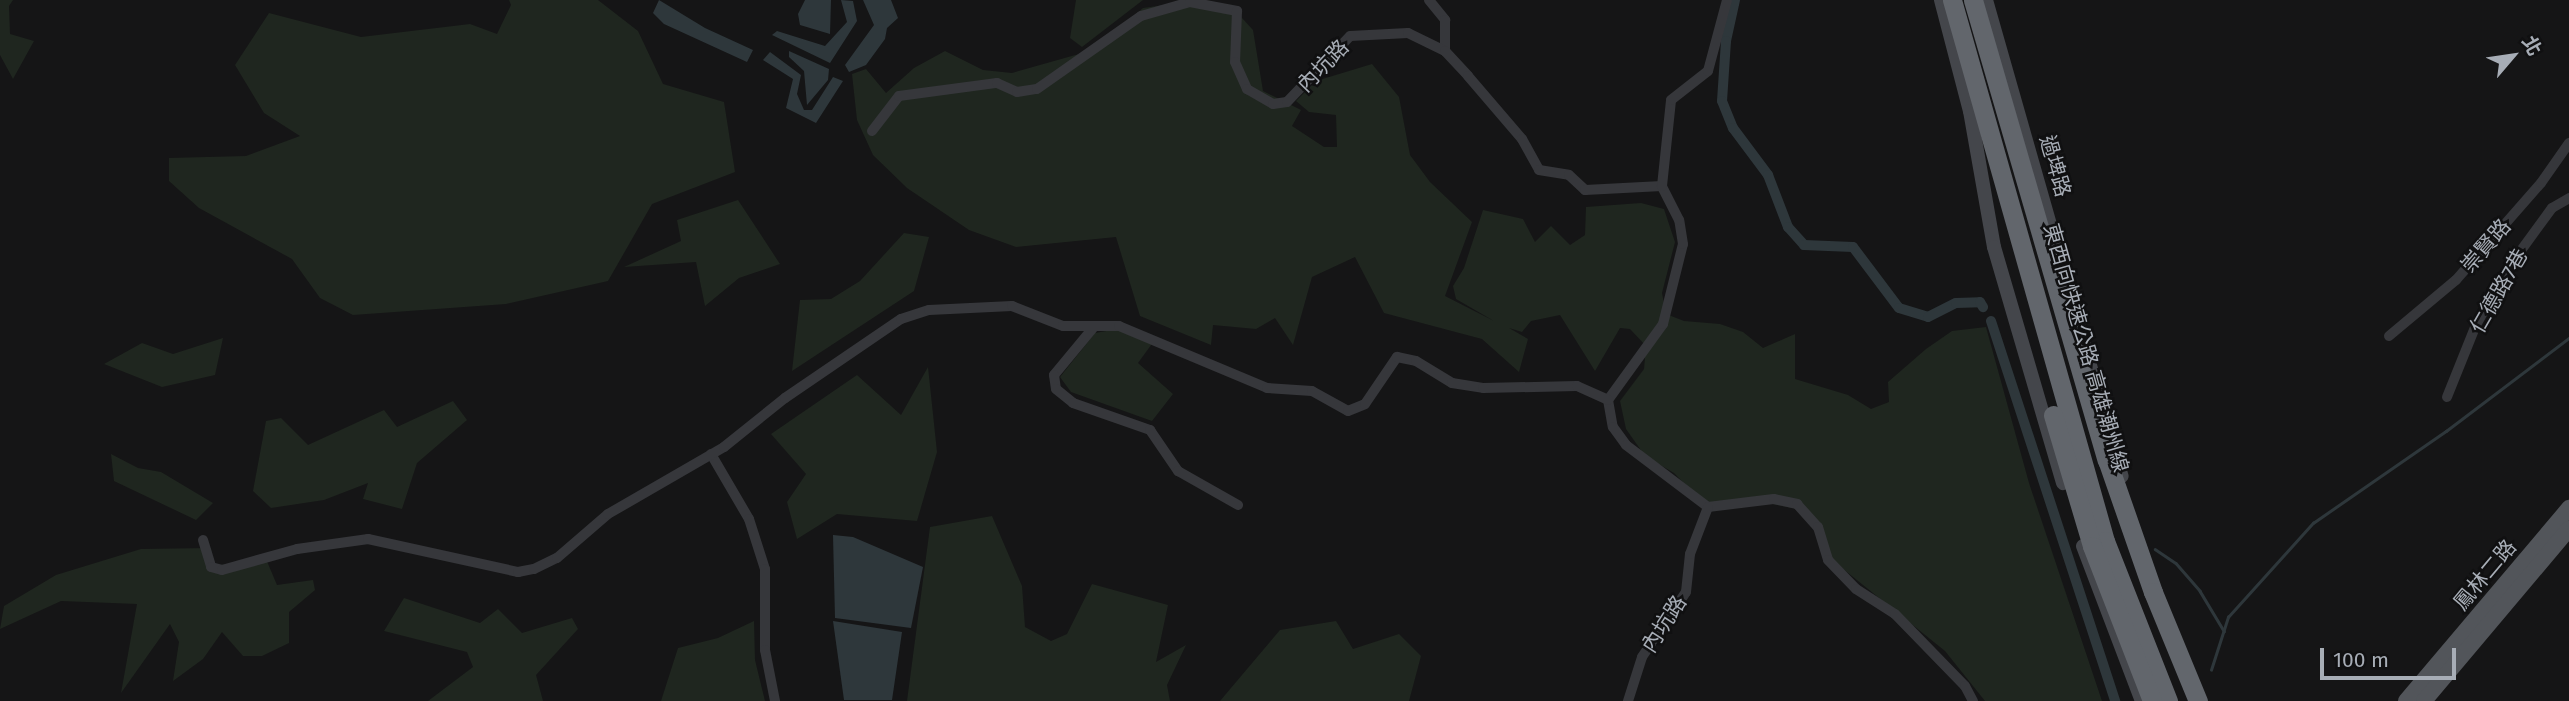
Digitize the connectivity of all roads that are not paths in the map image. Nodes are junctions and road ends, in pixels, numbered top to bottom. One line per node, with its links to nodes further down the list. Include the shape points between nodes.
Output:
1 (1429, 0): 8 (street, via 1445,20)
2 (1727, 0): 12 (street, via 1708,71 1671,100)
3 (1941, 0): 27 (main road, via 1970,111 1994,247 2020,339 2084,550)
4 (1952, 0): 9 (highway, 東西向快速公路 高雄潮州線)
5 (1966, 0): 30 (highway, 東西向快速公路 高雄潮州線, via 2095,464 2118,536)
6 (1973, 0): 31 (highway, via 2107,460 2153,592)
7 (1986, 0): 31 (main road, 過埤路, via 2116,457)
8 (1445, 51): 10 (street, 內坑路, via 1408,33 1350,36 1287,102 1273,104 1247,89 1235,62 1237,11 1190,2 1141,16 1037,89 1017,92 997,83 899,96); 12 (street, 內坑路, via 1522,139 1539,170 1569,175 1585,190)
9 (1983, 107): 28 (highway, via 2030,335 2092,546); 29 (highway, 東西向快速公路 高雄潮州線, via 2105,541)
10 (872, 131)
11 (2569, 143): 15 (street, 崇賢路, via 2541,183 2456,280)
12 (1662, 186): 17 (street, via 1679,220 1683,244 1663,324)
13 (2569, 198): 16 (street, 仁德路7巷, via 2552,208 2506,271 2476,326)
14 (1093, 328): 17 (street, via 1119,326 1266,388 1312,391 1348,411 1365,404 1397,357 1416,361 1452,383 1483,388 1577,386); 18 (street, via 1063,326 1012,306 909,315); 19 (street, via 1054,375 1056,389 1073,403 1150,430 1178,471)
15 (2389, 336)
16 (2447, 397)
17 (1608, 400): 20 (street, via 1613,427 1626,444)
18 (711, 454): 23 (street, via 608,514 557,558 526,571 368,539 297,548 222,570 211,567); 24 (street, via 749,519 765,569 765,650)
19 (1238, 505)
20 (1708, 507): 25 (street, 內坑路, via 1689,554 1686,592 1642,657); 26 (street, via 1774,499 1797,504 1818,527 1828,560 1856,589 1895,614 1965,686)
21 (2569, 508): 32 (main road, 鳳林二路)
22 (2569, 528): 33 (main road, 鳳林二路)
23 (203, 540)
24 (775, 701)
25 (1628, 701)
26 (1973, 701)
27 (2142, 701)
28 (2152, 701)
29 (2168, 701)
30 (2183, 701)
31 (2201, 701)
32 (2406, 701)
33 (2424, 701)

